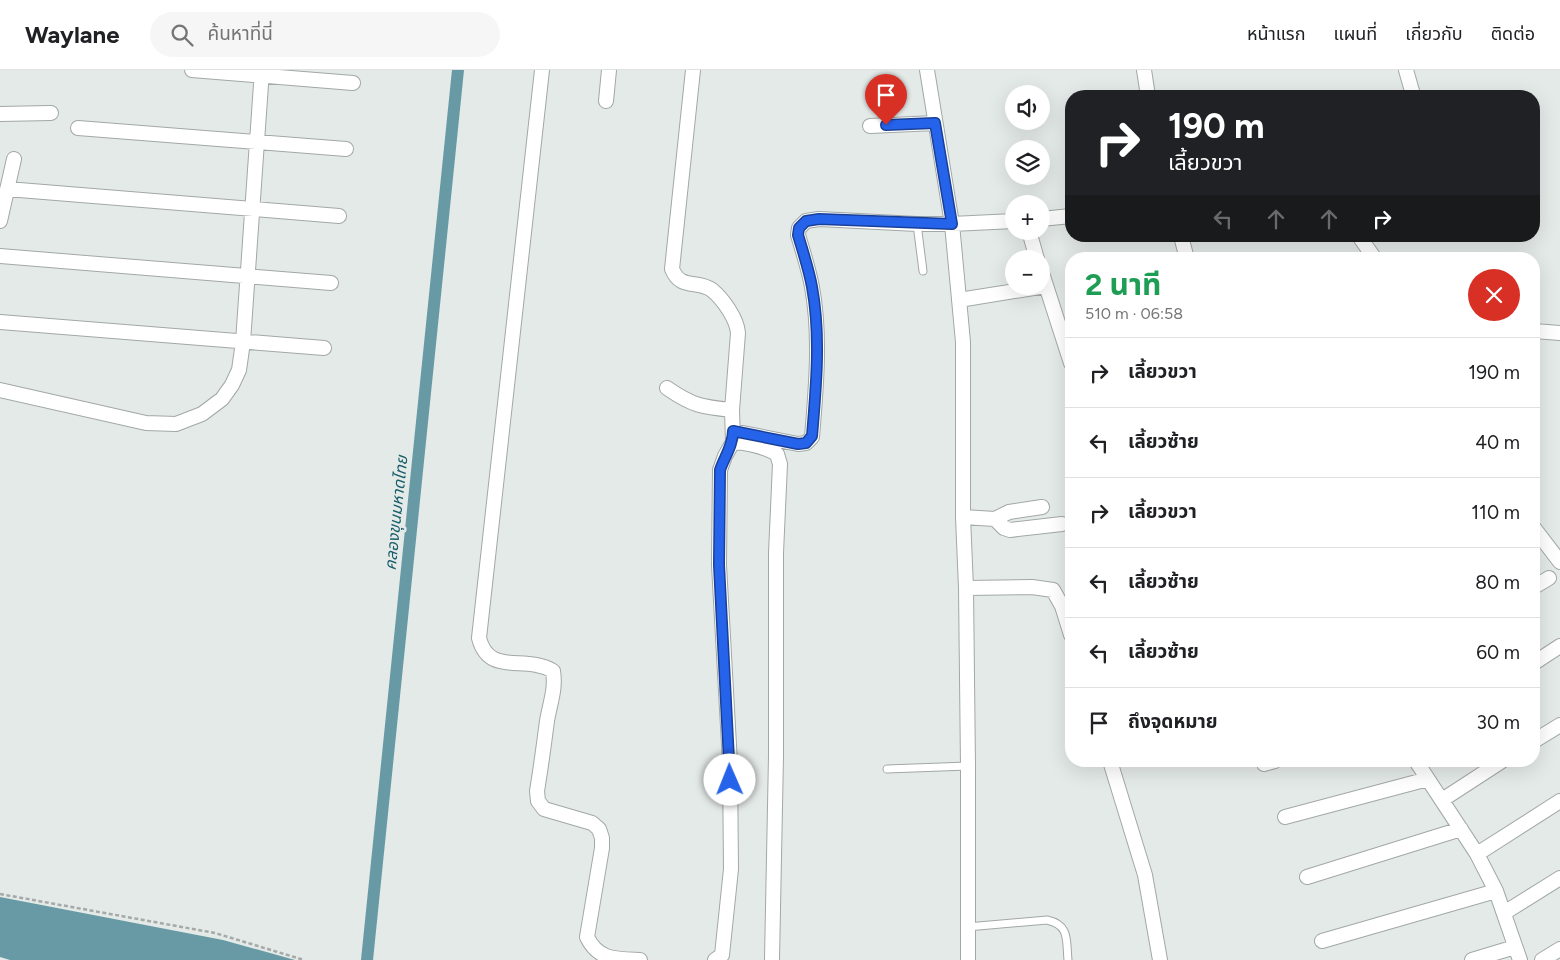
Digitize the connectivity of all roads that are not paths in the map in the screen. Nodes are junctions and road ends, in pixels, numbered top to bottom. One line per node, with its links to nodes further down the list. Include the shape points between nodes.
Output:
1 (192, 70): 8 (street)
2 (542, 70): 81 (street, via 479,638 482,649 494,660 544,665 553,671 554,696 537,791 538,802 544,809 599,829 602,848 587,937 591,948 602,958)
3 (609, 70): 12 (street)
4 (693, 70): 45 (street, via 672,270 682,282 712,290 738,324)
5 (927, 70): 15 (street)
6 (1144, 70): 10 (street)
7 (1406, 70): 11 (street)
8 (262, 73): 9 (street); 18 (street)
9 (354, 83)
10 (1147, 90)
11 (1412, 90)
12 (606, 101)
13 (0, 114): 14 (street)
14 (51, 114)
15 (935, 123): 16 (street); 29 (street)
16 (870, 126)
17 (78, 128): 18 (street)
18 (257, 142): 19 (street); 22 (street)
19 (346, 149)
20 (14, 159): 21 (street)
21 (7, 189): 22 (street); 26 (street)
22 (252, 209): 23 (street); 32 (street)
23 (339, 216)
24 (1065, 217): 25 (street)
25 (1050, 218)
26 (0, 221)
27 (1005, 221): 29 (street)
28 (917, 224): 29 (street); 31 (lane); 46 (street, via 819,219 806,221 799,228 812,288 816,331 812,436 806,443 798,444)
29 (952, 224): 36 (street)
30 (0, 256): 32 (street)
31 (923, 271)
32 (247, 276): 33 (street); 40 (street)
33 (331, 283)
34 (1005, 293): 36 (street)
35 (1049, 295): 41 (street)
36 (959, 300): 48 (street, via 963,342)
37 (0, 322): 40 (street)
38 (1540, 331): 39 (street)
39 (1560, 333)
40 (243, 342): 42 (street); 44 (street, via 239,370 222,399 202,414 176,424 146,423)
41 (1065, 344)
42 (324, 348)
43 (667, 388): 45 (street, via 700,407)
44 (0, 390)
45 (732, 410): 46 (street)
46 (733, 437): 80 (street, via 766,448 776,454 780,464 776,553); 82 (street, via 720,470 719,565 730,763 731,869 722,955)
47 (1042, 507): 49 (street, via 1009,512)
48 (962, 518): 49 (street); 55 (street)
49 (995, 519): 50 (street, via 1010,530)
50 (1062, 524)
51 (1540, 536): 52 (street)
52 (1560, 562)
53 (1549, 578): 54 (street)
54 (1540, 583)
55 (966, 588): 56 (street, via 1032,587 1053,590); 61 (street)
56 (1065, 616)
57 (1560, 646): 58 (street)
58 (1540, 659)
59 (1560, 725): 60 (street)
60 (1540, 737)
61 (968, 766): 65 (lane); 76 (street)
62 (1112, 767): 85 (street, via 1145,875)
63 (1420, 767): 66 (street)
64 (1493, 767): 67 (street)
65 (887, 769)
66 (1428, 779): 67 (street); 69 (street)
67 (1442, 800): 70 (street)
68 (1560, 801): 71 (street)
69 (1285, 817)
70 (1461, 829): 71 (street); 72 (street)
71 (1477, 854): 74 (street)
72 (1307, 877)
73 (1560, 878): 75 (street)
74 (1496, 891): 75 (street); 77 (street)
75 (1504, 913): 79 (street)
76 (968, 927): 83 (street); 84 (lane, via 1047,920 1058,922 1066,930)
77 (1322, 941)
78 (1560, 949): 87 (street)
79 (1517, 954): 86 (street)
80 (772, 959)
81 (640, 960)
82 (715, 960)
83 (968, 960)
84 (1068, 960)
85 (1160, 960)
86 (1472, 960)
87 (1542, 960)

